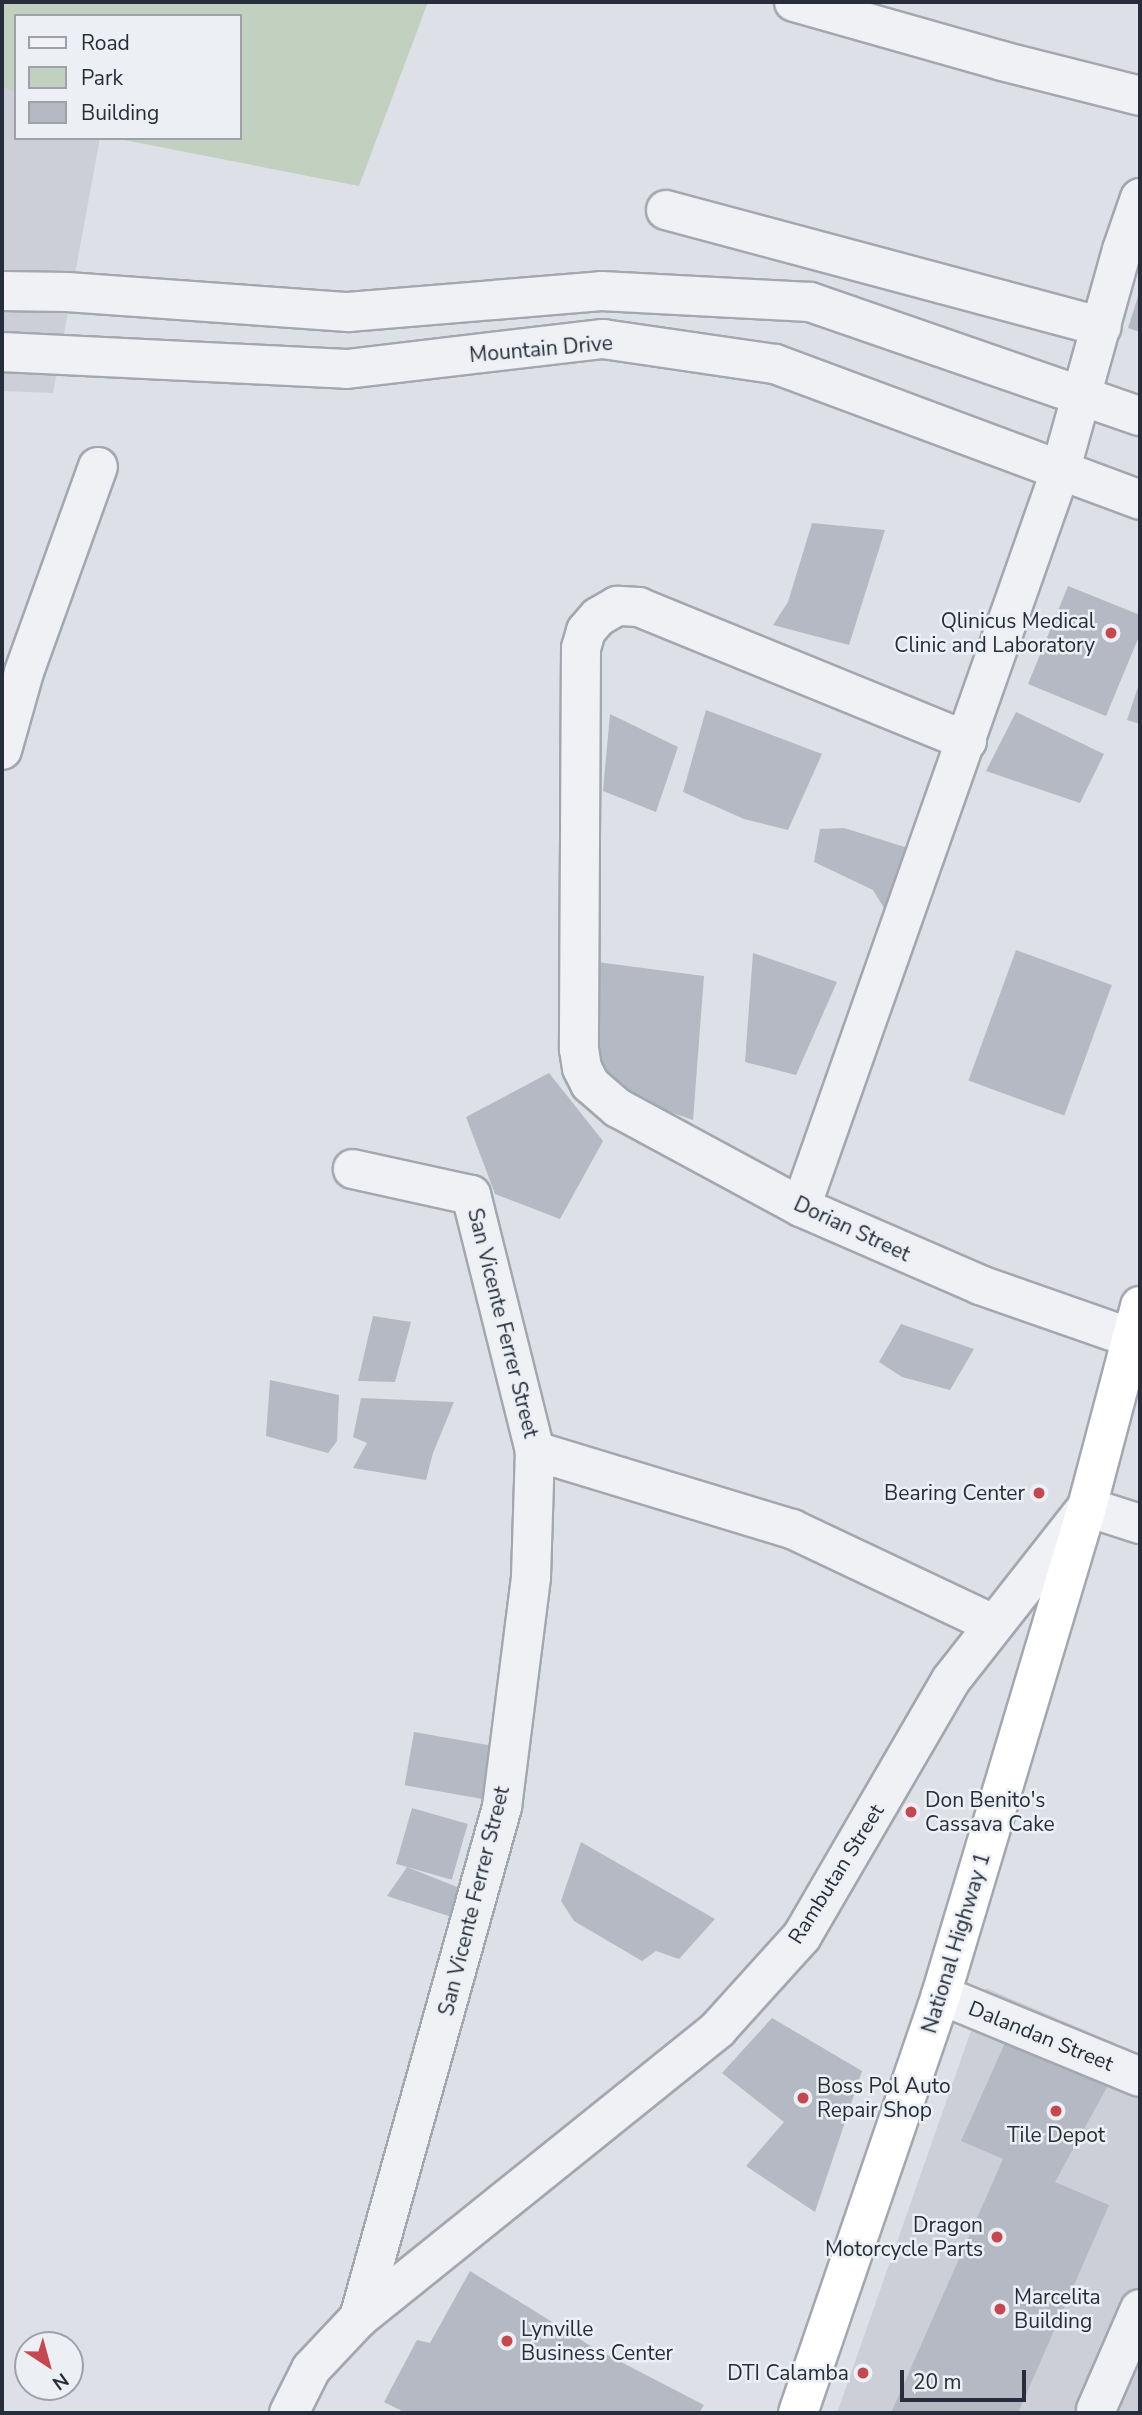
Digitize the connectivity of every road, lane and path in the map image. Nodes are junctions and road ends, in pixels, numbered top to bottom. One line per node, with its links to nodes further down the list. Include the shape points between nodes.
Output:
1 (794, 2): 2 (street)
2 (1140, 96)
3 (1140, 198): 6 (street)
4 (666, 210): 6 (street)
5 (2, 291): 8 (street, via 348,312 601,291 810,302)
6 (1102, 327): 8 (street)
7 (2, 352): 11 (street, Mountain Drive, via 347,369 603,339 775,364)
8 (1083, 397): 9 (street); 11 (street)
9 (1140, 416)
10 (98, 467): 14 (street, via 23,672)
11 (1060, 472): 12 (street, Mountain Drive); 13 (street)
12 (1140, 500)
13 (967, 741): 16 (street); 16 (street, Dorian Street, via 639,607 617,606 586,631 580,648 582,1068 590,1084 618,1108)
14 (2, 750)
15 (353, 1169): 18 (street, San Vicente Ferrer Street, via 471,1195)
16 (801, 1207): 17 (street, Dorian Street, via 980,1284)
17 (1136, 1322): 19 (highway, National Highway 1)
18 (534, 1451): 21 (street, via 792,1529); 25 (street, San Vicente Ferrer Street, via 531,1577 502,1807)
19 (1087, 1507): 20 (street); 21 (street, Rambutan Street); 22 (highway, National Highway 1)
20 (1140, 1524)
21 (993, 1624): 25 (street, Rambutan Street, via 951,1680 802,1936 727,2019)
22 (941, 1996): 23 (street, Dalandan Street); 28 (highway, National Highway 1)
23 (1140, 2077)
24 (1140, 2309): 26 (street)
25 (359, 2318): 27 (street, San Vicente Ferrer Street, via 312,2369)
26 (1096, 2410)
27 (289, 2413)
28 (797, 2413)

